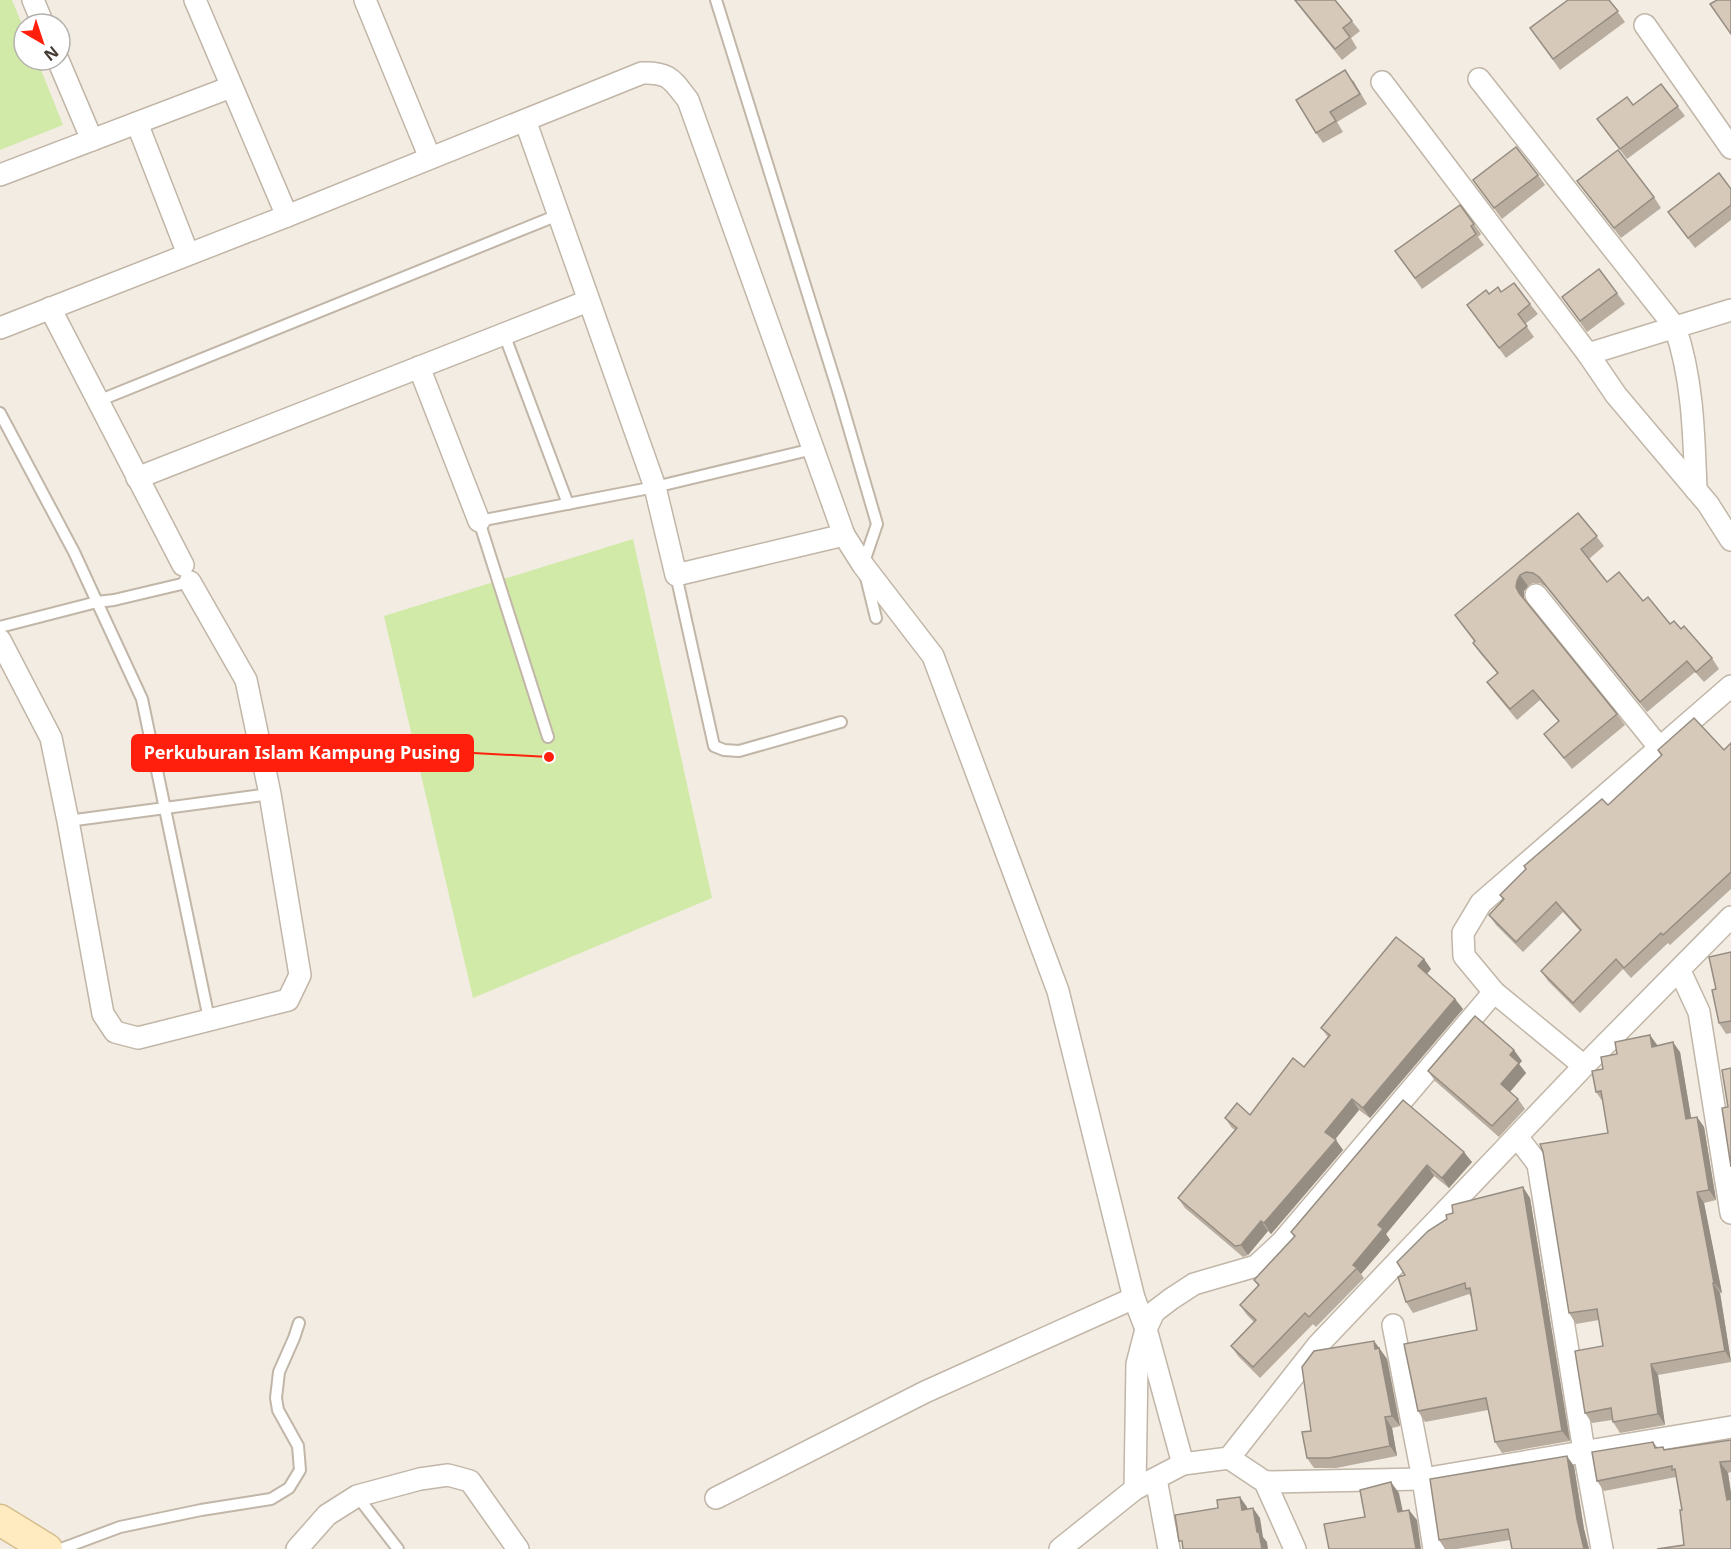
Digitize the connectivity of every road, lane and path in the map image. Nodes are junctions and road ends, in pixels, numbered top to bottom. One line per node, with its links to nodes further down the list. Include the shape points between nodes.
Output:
1 (195, 0): 8 (street)
2 (365, 0): 13 (street)
3 (716, 0): 36 (lane, via 877,524)
4 (1645, 25): 12 (street)
5 (63, 72): 11 (street)
6 (1479, 79): 21 (street)
7 (1382, 82): 24 (street)
8 (231, 87): 10 (street); 16 (street)
9 (525, 120): 13 (street); 15 (street); 28 (street, via 642,73 658,72 671,78 688,100)
10 (137, 123): 11 (street); 17 (street)
11 (92, 140): 14 (street)
12 (1731, 148)
13 (430, 159): 16 (street)
14 (0, 175)
15 (558, 215): 18 (street); 26 (lane)
16 (287, 216): 17 (street)
17 (188, 254): 19 (street)
18 (588, 301): 23 (street); 30 (street)
19 (50, 309): 22 (street); 26 (street)
20 (1731, 310): 21 (street)
21 (1676, 327): 24 (street); 31 (street, via 1693,420)
22 (0, 328)
23 (504, 334): 25 (street); 32 (lane)
24 (1588, 354): 31 (street, via 1616,395)
25 (419, 367): 29 (street); 33 (street)
26 (98, 401): 29 (street)
27 (0, 413): 40 (lane)
28 (813, 449): 30 (lane); 34 (street)
29 (137, 478): 37 (street)
30 (656, 487): 32 (lane); 38 (street)
31 (1696, 490): 35 (street)
32 (568, 504): 33 (lane)
33 (479, 521): 46 (lane)
34 (844, 535): 36 (street); 38 (street)
35 (1731, 540)
36 (863, 565): 41 (lane); 58 (street, via 933,656 1058,991)
37 (187, 574): 40 (lane); 48 (street, via 246,680)
38 (676, 575): 45 (lane, via 714,746 739,750)
39 (1536, 595): 47 (street)
40 (97, 602): 42 (lane); 49 (lane, via 142,699)
41 (876, 618)
42 (0, 627)
43 (0, 640): 50 (street, via 51,738)
44 (1731, 686): 47 (street)
45 (842, 722)
46 (548, 737)
47 (1659, 747): 53 (street, via 1481,903 1463,933 1464,956)
48 (270, 794): 49 (lane); 54 (street, via 300,975 288,1000)
49 (165, 809): 50 (lane); 54 (lane)
50 (68, 820): 54 (street, via 103,1014 115,1032 138,1038)
51 (1731, 917): 52 (street)
52 (1680, 971): 55 (street); 57 (street, via 1699,1012)
53 (1494, 992): 55 (street); 61 (street, via 1282,1242 1256,1266 1194,1284 1154,1312)
54 (209, 1019)
55 (1584, 1066): 56 (street)
56 (1518, 1138): 63 (street, via 1538,1164); 64 (street, via 1318,1345)
57 (1731, 1213)
58 (1134, 1298): 61 (street); 71 (street, via 925,1392)
59 (298, 1323): 74 (lane, via 279,1372 276,1398 278,1410 298,1446 300,1470 289,1488 272,1500 120,1527)
60 (1393, 1325): 67 (street)
61 (1146, 1329): 65 (street); 69 (street, via 1137,1364)
62 (1731, 1427): 63 (street)
63 (1584, 1451): 67 (street); 82 (street)
64 (1229, 1458): 65 (street); 68 (street)
65 (1183, 1464): 66 (street)
66 (1156, 1479): 69 (street); 79 (street)
67 (1423, 1479): 68 (street); 81 (street)
68 (1265, 1482): 80 (street)
69 (1135, 1489): 78 (street)
70 (357, 1496): 75 (street, via 327,1515); 76 (lane); 77 (street, via 448,1475 470,1481)
71 (716, 1498)
72 (0, 1520): 73 (main road)
73 (47, 1549)
74 (61, 1549)
75 (297, 1549)
76 (398, 1549)
77 (518, 1549)
78 (1060, 1549)
79 (1169, 1549)
80 (1295, 1549)
81 (1434, 1549)
82 (1602, 1549)

